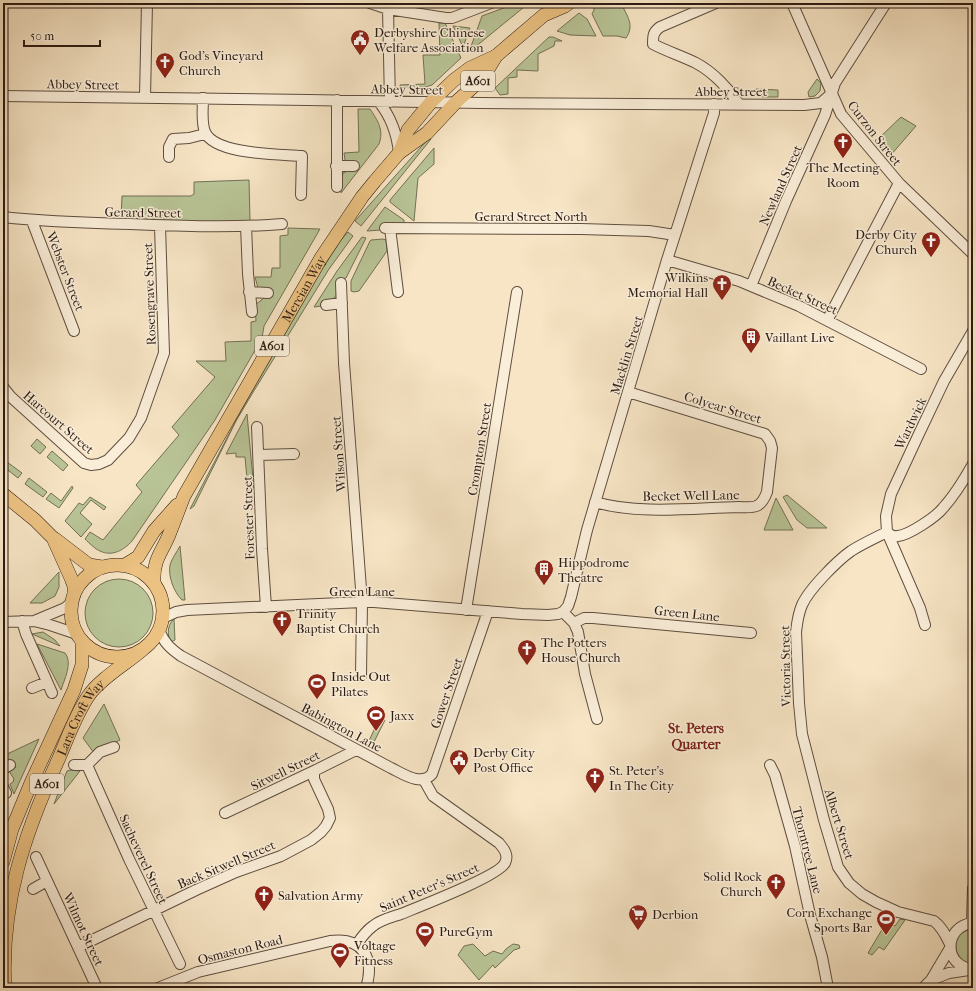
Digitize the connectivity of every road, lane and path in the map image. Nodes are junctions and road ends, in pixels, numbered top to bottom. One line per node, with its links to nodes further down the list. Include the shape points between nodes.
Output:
1 (147, 3): 15 (street)
2 (370, 3): 10 (street)
3 (491, 3): 9 (street)
4 (552, 3): 11 (main road, Mercian Way / A601)
5 (569, 3): 11 (main road, Mercian Way / A601)
6 (716, 3): 23 (street, via 660,27 653,35 652,44 708,71)
7 (792, 3): 13 (street, Curzon Street)
8 (886, 3): 13 (street, Newland Street, via 835,83)
9 (479, 5): 10 (street, via 452,18)
10 (385, 7): 19 (street)
11 (544, 15): 12 (main road, Mercian Way / A601)
12 (496, 56): 20 (main road, Mercian Way / A601, via 470,68); 21 (main road, Mercian Way / A601, via 482,78)
13 (831, 94): 23 (street, Abbey Street, via 821,103 814,104); 29 (street, Curzon Street, via 841,114); 41 (street, Newland Street, via 825,115)
14 (3, 96): 15 (street, Abbey Street)
15 (145, 97): 16 (street, Abbey Street)
16 (203, 98): 17 (street, Abbey Street); 24 (street)
17 (337, 100): 18 (street, Abbey Street); 27 (street)
18 (379, 102): 19 (street, Abbey Street); 25 (street, via 397,135)
19 (390, 102): 20 (street, Abbey Street)
20 (430, 102): 21 (street, Abbey Street); 25 (main road, Mercian Way / A601, via 408,130)
21 (456, 102): 22 (street, Abbey Street); 25 (main road, Mercian Way / A601, via 427,134)
22 (714, 104): 23 (street, Abbey Street); 37 (street, Macklin Street, via 714,113)
23 (739, 104)
24 (205, 134): 26 (street, via 173,139 169,147); 31 (street, via 210,140 224,147 245,152 302,156)
25 (399, 153): 62 (main road, Mercian Way / A601, via 362,197 321,258)
26 (169, 157)
27 (336, 166): 28 (street); 30 (street)
28 (354, 166)
29 (898, 183): 38 (street, Curzon Street); 49 (street)
30 (337, 187)
31 (301, 195)
32 (3, 217): 33 (street, Gerard Street)
33 (32, 221): 35 (street, Gerard Street); 50 (street, Webster Street)
34 (282, 224): 36 (street, Gerard Street)
35 (160, 226): 36 (street, Gerard Street); 58 (street, Rosengrave Street, via 164,353 136,428 113,455)
36 (246, 226): 42 (street)
37 (675, 235): 39 (street, Macklin Street); 43 (street, Gerard Street North, via 649,231 581,229 388,228)
38 (973, 254)
39 (667, 260): 41 (street, Becket Street); 54 (street, Macklin Street)
40 (341, 283): 46 (street, Wilson Street)
41 (751, 286): 49 (street, Becket Street)
42 (250, 292): 45 (street); 48 (street)
43 (398, 292)
44 (517, 292): 72 (street, Crompton Street)
45 (268, 293)
46 (342, 303): 47 (street); 70 (street, Wilson Street, via 344,363)
47 (326, 305)
48 (252, 312)
49 (828, 319): 52 (street, Becket Street)
50 (74, 331)
51 (973, 331): 64 (street, Wardwick, via 944,381 891,494 886,516)
52 (921, 369)
53 (3, 387): 58 (street, Harcourt Street, via 77,458 91,465)
54 (628, 392): 60 (street, Colyear Street, via 765,434 772,448); 63 (street, Macklin Street)
55 (257, 428): 57 (street, Forester Street)
56 (294, 454): 57 (street)
57 (259, 455): 71 (street, Forester Street)
58 (103, 462)
59 (973, 464): 64 (street, via 953,496 937,514 903,535 890,535)
60 (768, 479): 63 (street, Becket Well Lane, via 765,498 755,507 650,510)
61 (3, 494): 65 (main road)
62 (184, 496): 66 (main road, Mercian Way / A601, via 154,531 138,557); 68 (main road, Mercian Way / A601, via 156,558)
63 (595, 502): 74 (street, Macklin Street, via 571,597 568,606)
64 (886, 532): 80 (street); 89 (street, Victoria Street, via 845,556 810,593 800,610 796,632 797,670 799,716)
65 (53, 538): 67 (main road, via 90,565); 69 (main road, via 74,586)
66 (125, 565): 67 (main road, A601); 68 (main road, A601, via 141,571)
67 (102, 567): 69 (main road, A601, via 85,578)
68 (154, 582): 79 (main road, A601, via 163,607)
69 (73, 598): 76 (street, via 65,608); 82 (main road, A601, via 72,618)
70 (362, 602): 71 (street, Green Lane); 72 (street, Green Lane); 84 (street, Wilson Street)
71 (266, 607): 79 (street, Green Lane, via 187,610 176,612)
72 (466, 610): 73 (street, Green Lane)
73 (488, 611): 74 (street, Green Lane, via 548,615); 96 (street, Gower Street, via 432,774)
74 (562, 612): 78 (street)
75 (22, 621): 76 (street); 77 (street); 85 (street)
76 (34, 621): 82 (street)
77 (3, 622)
78 (574, 623): 81 (street, Green Lane, via 584,618 593,618); 88 (street)
79 (161, 624): 83 (main road, A601, via 150,643); 91 (street, Babington Lane, via 165,643 170,649)
80 (925, 625)
81 (751, 633)
82 (79, 637): 83 (main road, via 96,652 107,656 125,656); 99 (main road, Lara Croft Way / A601, via 82,665 74,690 31,782 12,829)
83 (142, 650): 112 (main road, Lara Croft Way / A601, via 110,674 90,694 50,777 21,852 10,892 4,946)
84 (361, 676)
85 (48, 682): 86 (street); 87 (street)
86 (32, 688)
87 (52, 693)
88 (597, 719)
89 (804, 745): 106 (street, Albert Street, via 826,827 843,876 862,894 882,905 934,921)
90 (114, 747): 93 (street, via 100,752)
91 (356, 750): 95 (street, Sitwell Street); 96 (street, Babington Lane, via 404,774)
92 (74, 765): 93 (street)
93 (87, 765): 103 (street, Sacheverel Street)
94 (770, 765): 115 (street, Thorntree Lane, via 795,846)
95 (316, 770): 97 (street, Sitwell Street); 103 (street, Back Sitwell Street, via 314,779 330,814 329,821 321,832 293,850 217,880)
96 (424, 780): 105 (street, Saint Peter's Street, via 433,796 496,841 506,852 505,863 496,872 434,901 373,925)
97 (225, 813)
98 (36, 857): 100 (street, Wilmot Street)
99 (3, 862)
100 (47, 881): 102 (street); 107 (street, Wilmot Street)
101 (973, 888): 104 (street)
102 (33, 889)
103 (153, 910): 107 (street, Back Sitwell Street); 108 (street, Sacheverel Street)
104 (972, 923): 106 (street, via 958,929)
105 (356, 944): 111 (street, Osmaston Road, via 344,940 330,941 198,972); 114 (street, via 364,952 368,963)
106 (950, 946): 109 (street, Albert Street, via 953,958 963,967); 110 (street)
107 (78, 947): 113 (street, Wilmot Street)
108 (180, 964)
109 (972, 969): 110 (street, via 949,973)
110 (931, 980): 116 (street)
111 (165, 987)
112 (5, 988)
113 (97, 988)
114 (366, 988)
115 (828, 988)
116 (923, 988)

